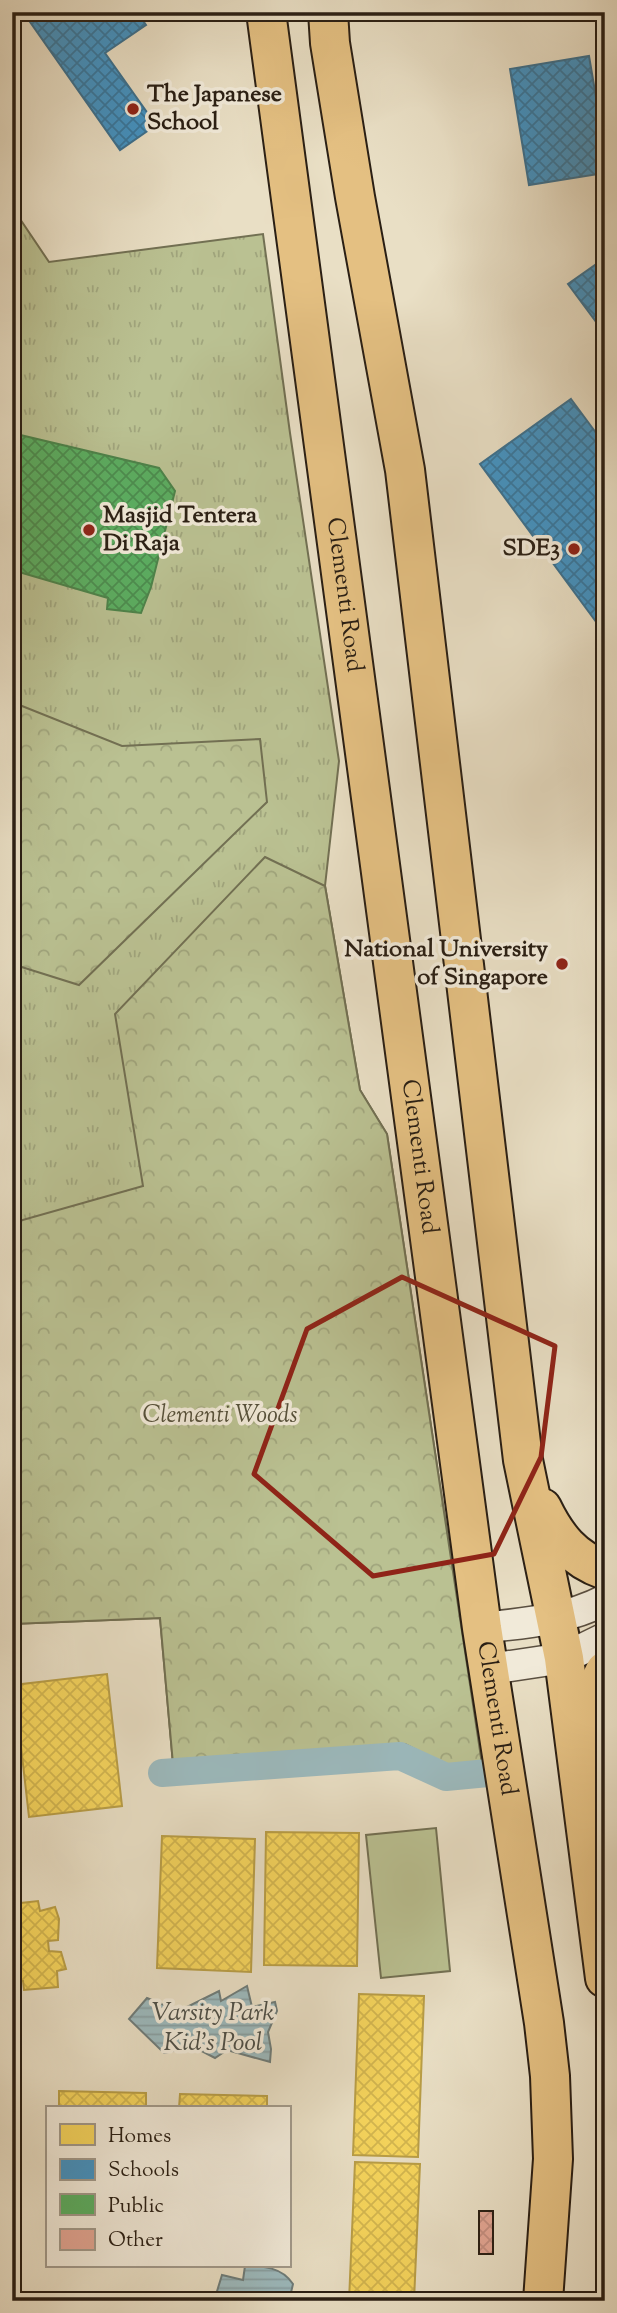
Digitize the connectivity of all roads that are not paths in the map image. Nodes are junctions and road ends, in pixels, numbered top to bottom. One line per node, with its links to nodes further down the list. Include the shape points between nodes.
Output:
1 (266, 12): 7 (main road, Clementi Road)
2 (328, 12): 3 (main road, via 355,197 405,470)
3 (523, 1460): 4 (main road, via 536,1497 565,1546); 6 (main road)
4 (605, 1570)
5 (605, 1600): 6 (street)
6 (557, 1618): 7 (street); 9 (main road)
7 (482, 1628): 10 (main road, Clementi Road)
8 (605, 1639): 9 (street)
9 (564, 1658): 10 (street); 12 (main road)
10 (490, 1669): 14 (main road, Clementi Road, via 550,2076 553,2159)
11 (605, 1671): 12 (main road, via 596,1689)
12 (582, 1792): 13 (main road)
13 (605, 1978)
14 (543, 2301)

